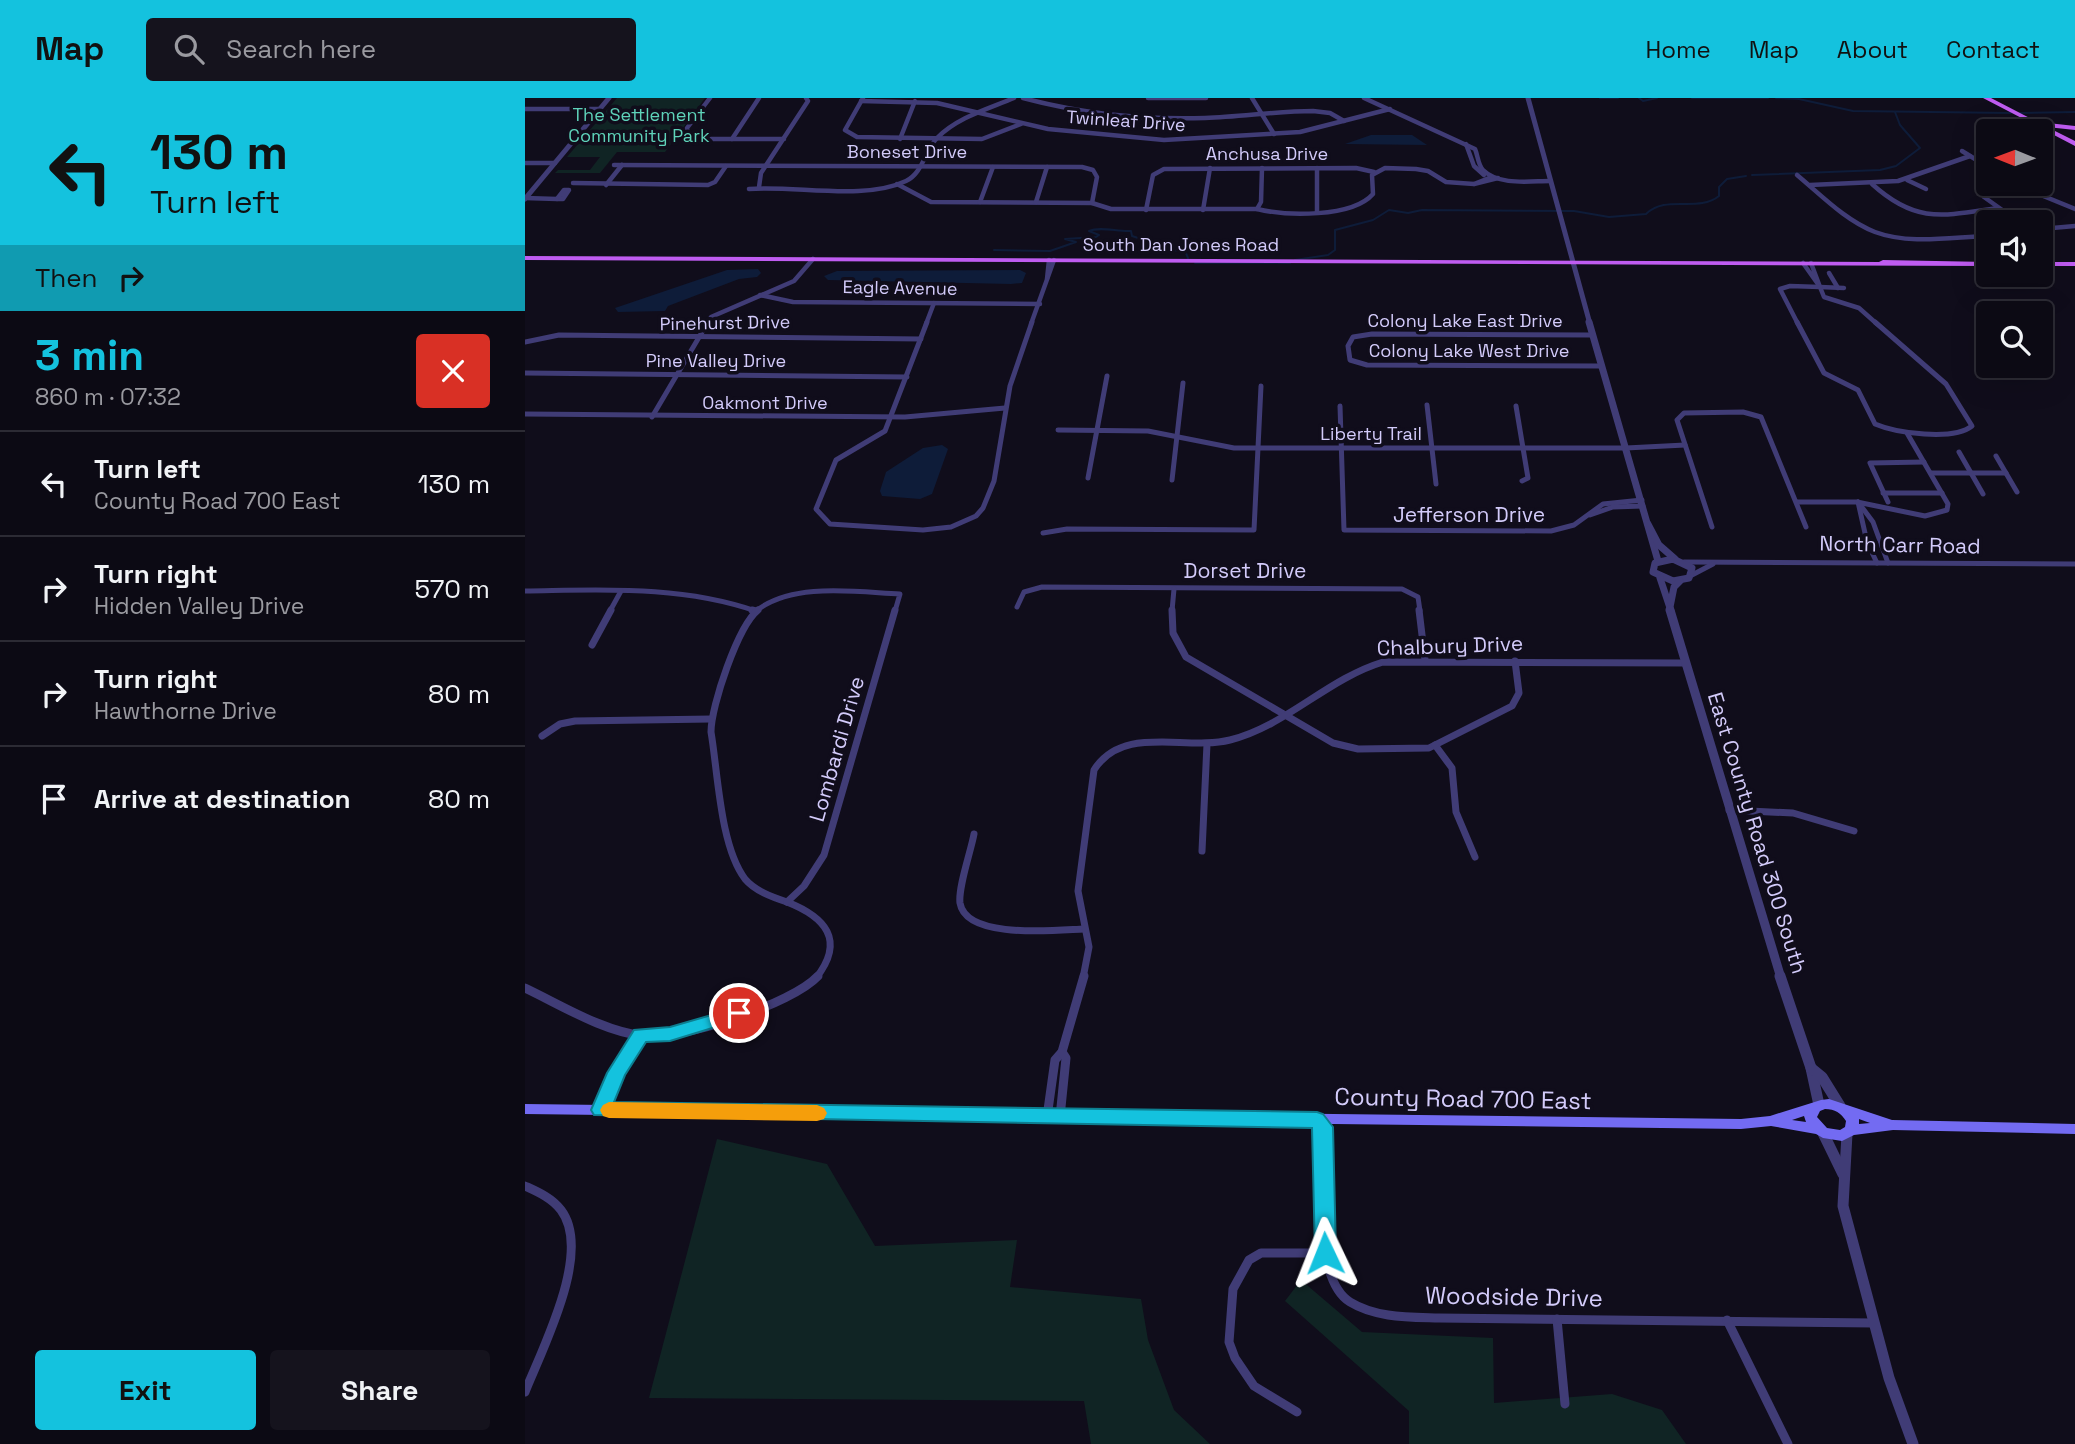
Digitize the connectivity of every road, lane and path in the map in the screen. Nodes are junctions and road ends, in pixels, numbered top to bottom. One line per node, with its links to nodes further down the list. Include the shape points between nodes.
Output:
1 (609, 98): 18 (street)
2 (710, 98): 31 (street, via 687,128 688,135)
3 (759, 98): 31 (street)
4 (806, 98): 32 (street)
5 (1014, 98): 20 (street)
6 (1023, 98): 22 (street, via 1122,116 1186,119)
7 (1148, 98): 8 (street)
8 (1206, 98)
9 (1247, 98): 10 (street)
10 (1252, 98): 22 (street)
11 (1364, 98): 19 (street)
12 (1529, 98): 55 (street)
13 (1986, 98): 21 (main road)
14 (1993, 98): 21 (main road)
15 (862, 100): 16 (street, Twinleaf Drive); 33 (street, via 846,133 866,139)
16 (915, 102): 20 (street, Twinleaf Drive); 33 (street)
17 (525, 108): 18 (street)
18 (600, 109): 38 (street)
19 (1390, 109): 24 (street, Twinleaf Drive); 52 (street, via 1466,144 1473,166)
20 (980, 113): 25 (street, Twinleaf Drive); 30 (street)
21 (2019, 113): 23 (main road); 29 (main road)
22 (1262, 114): 24 (street, via 1322,111); 28 (street)
23 (2033, 119)
24 (1345, 121): 28 (street, Twinleaf Drive)
25 (1022, 124): 28 (street, Twinleaf Drive, via 1135,139); 30 (street, via 982,139)
26 (2053, 125): 27 (main road)
27 (2075, 129): 29 (main road)
28 (1274, 134)
29 (2067, 137)
30 (936, 138): 33 (street); 43 (street)
31 (732, 139): 32 (street)
32 (784, 139): 42 (street)
33 (900, 139)
34 (1962, 151): 35 (street)
35 (1970, 156): 36 (street); 53 (street)
36 (1976, 160)
37 (525, 163): 38 (street)
38 (555, 163): 65 (street)
39 (614, 165): 40 (street, Boneset Drive)
40 (622, 165): 41 (street, Boneset Drive); 58 (street)
41 (726, 166): 42 (street, Boneset Drive); 58 (street, via 712,184)
42 (766, 166): 43 (street, Boneset Drive); 60 (street)
43 (920, 167): 44 (street, Boneset Drive); 56 (street, via 914,176)
44 (993, 167): 45 (street, Boneset Drive); 66 (street)
45 (1047, 167): 67 (street); 68 (street, Boneset Drive, via 1093,170 1097,177)
46 (1210, 168): 47 (street, Anchusa Drive); 72 (street, Anchusa Drive, via 1159,170 1153,175); 73 (street)
47 (1262, 168): 48 (street, Anchusa Drive); 70 (street)
48 (1317, 168): 49 (street, Anchusa Drive); 75 (street)
49 (1374, 172): 52 (street, Anchusa Drive, via 1422,169 1446,182 1474,184); 75 (street, via 1373,194 1366,202 1345,210)
50 (578, 175): 54 (street)
51 (1797, 175): 59 (street)
52 (1494, 178): 55 (street)
53 (1906, 179): 57 (street); 62 (street)
54 (573, 183): 58 (street); 65 (street, via 559,197)
55 (1551, 183): 82 (street)
56 (897, 184): 60 (street); 66 (street, via 926,201)
57 (1872, 184): 59 (street); 69 (street, via 1895,206 1916,214)
58 (606, 185)
59 (1810, 185): 78 (street, via 1863,226 1882,234)
60 (759, 187): 61 (street)
61 (749, 189)
62 (1926, 189)
63 (1985, 196): 69 (street)
64 (2036, 196): 71 (street)
65 (525, 198)
66 (980, 202): 67 (street)
67 (1036, 202): 68 (street)
68 (1092, 203): 72 (street, via 1111,209)
69 (1998, 208): 74 (street)
70 (1257, 209): 73 (street); 75 (street)
71 (2075, 209)
72 (1146, 210): 73 (street)
73 (1203, 210)
74 (2001, 210)
75 (1317, 212)
76 (2075, 226): 77 (street)
77 (2053, 228)
78 (1976, 236)
79 (525, 258): 80 (main road, South Dan Jones Road)
80 (810, 259): 81 (main road, South Dan Jones Road); 91 (street, via 801,276)
81 (1052, 260): 82 (main road, South Dan Jones Road); 93 (street)
82 (1572, 261): 83 (main road, South Dan Jones Road); 94 (street)
83 (1807, 263): 84 (main road, South Dan Jones Road); 90 (street, via 1819,278)
84 (1836, 263): 85 (main road, South Dan Jones Road)
85 (1889, 264): 86 (main road, South Dan Jones Road)
86 (1976, 264)
87 (2053, 264): 88 (main road)
88 (2075, 264)
89 (1829, 272): 90 (street, via 1841,288)
90 (1819, 287): 115 (street, via 1790,286 1780,289 1780,294 1823,373 1858,390 1875,425); 115 (street, via 1831,301 1859,308 1946,384 1972,426 1955,433)
91 (760, 295): 92 (street, Eagle Avenue, via 784,302); 95 (street, via 715,314)
92 (934, 303): 93 (street, Eagle Avenue); 96 (street)
93 (1040, 304): 109 (street, via 1018,353)
94 (1591, 335): 98 (street, Colony Lake East Drive, via 1367,335 1351,338); 99 (street)
95 (698, 338): 96 (street, Pinehurst Drive); 97 (street, Pinehurst Drive, via 559,335); 101 (street)
96 (921, 339): 103 (street)
97 (527, 341)
98 (1348, 349): 99 (street, Colony Lake West Drive, via 1352,361 1367,365)
99 (1600, 366): 121 (street)
100 (525, 373): 101 (street, Pine Valley Drive)
101 (675, 376): 103 (street, Pine Valley Drive); 111 (street)
102 (1107, 376): 114 (street)
103 (907, 377): 112 (street)
104 (1183, 383): 116 (street)
105 (1261, 386): 117 (street)
106 (1427, 405): 119 (street)
107 (1339, 406): 118 (street)
108 (1516, 406): 120 (street)
109 (1005, 408): 112 (street, Oakmont Drive); 112 (street, via 1002,443 985,506 966,522 939,528 847,528 824,522 816,505 836,460 881,435)
110 (525, 414): 111 (street, Oakmont Drive)
111 (652, 416): 112 (street, Oakmont Drive)
112 (891, 417)
113 (1058, 430): 114 (street, Liberty Trail)
114 (1097, 431): 116 (street, Liberty Trail, via 1148,431); 129 (street)
115 (1907, 433): 125 (street)
116 (1177, 437): 117 (street, Liberty Trail, via 1220,447); 130 (street)
117 (1258, 448): 118 (street, Liberty Trail); 146 (street, via 1254,530 1067,529)
118 (1342, 448): 119 (street, Liberty Trail); 140 (street, Jefferson Drive, via 1344,530 1551,531 1577,525 1589,515 1613,507)
119 (1432, 448): 120 (street, Liberty Trail); 132 (street)
120 (1523, 448): 121 (street, Liberty Trail); 131 (street, via 1528,478)
121 (1626, 448): 122 (street, Liberty Trail); 140 (street)
122 (1686, 448): 137 (street, via 1680,415 1757,415 1764,421); 144 (street)
123 (1959, 452): 127 (street)
124 (1996, 456): 128 (street)
125 (1924, 462): 126 (street); 134 (street, via 1870,463)
126 (1931, 473): 127 (street); 135 (street)
127 (1971, 473): 128 (street); 136 (street)
128 (2006, 473): 133 (street)
129 (1088, 478)
130 (1172, 480)
131 (1522, 481)
132 (1436, 484)
133 (2017, 492)
134 (1884, 493): 135 (street); 139 (street)
135 (1942, 493): 141 (street, via 1949,507 1942,513)
136 (1983, 494)
137 (1797, 502): 138 (street); 145 (street)
138 (1858, 502): 141 (street); 142 (street); 150 (street)
139 (1888, 502)
140 (1643, 503): 143 (street)
141 (1898, 513): 142 (street)
142 (1874, 521): 151 (street)
143 (1647, 522): 147 (street); 148 (street, via 1663,549)
144 (1713, 527)
145 (1806, 527)
146 (1043, 533)
147 (1658, 561): 148 (street); 154 (street, East County Road 300 South, via 1652,569)
148 (1681, 561): 149 (street, North Carr Road); 153 (street, via 1692,568)
149 (1724, 562): 150 (street, North Carr Road); 153 (street, North Carr Road)
150 (1877, 562): 151 (street, North Carr Road)
151 (1888, 563): 152 (street, North Carr Road)
152 (2075, 564)
153 (1692, 575): 155 (street)
154 (1660, 578): 155 (street); 160 (street, East County Road 300 South)
155 (1680, 581): 160 (street)
156 (1174, 589): 159 (street, Dorset Drive, via 1034,587 1024,592); 163 (street, Dorset Drive, via 1402,589 1418,597); 166 (street, via 1170,629 1181,652)
157 (525, 591): 158 (street)
158 (621, 591): 161 (street, via 703,595); 162 (street)
159 (1017, 607)
160 (1670, 607): 165 (street, East County Road 300 South)
161 (756, 611): 167 (street); 176 (street, Lombardi Drive, via 784,597 900,594 824,855 804,886)
162 (592, 645)
163 (1425, 660): 164 (street, Chalbury Drive); 166 (street, Chalbury Drive, via 1398,660 1359,669)
164 (1515, 661): 165 (street, Chalbury Drive); 170 (street, via 1519,693 1512,706)
165 (1686, 663): 171 (street, East County Road 300 South)
166 (1285, 715): 169 (street, Chalbury Drive, via 1248,736); 170 (street, via 1344,747 1420,750)
167 (711, 719): 168 (street, via 575,721); 176 (street, via 737,867 757,891)
168 (542, 736)
169 (1207, 744): 174 (street); 177 (street, Chalbury Drive, via 1135,744 1098,760 1078,891)
170 (1435, 745): 175 (street, via 1452,768 1456,812)
171 (1729, 810): 172 (street, via 1815,815); 180 (street, East County Road 300 South)
172 (1854, 831)
173 (974, 834): 177 (street, via 960,902 967,918 990,928)
174 (1202, 851)
175 (1475, 857)
176 (786, 903): 179 (street, via 813,915 829,934 828,958 810,983 795,994 739,1013 670,1034)
177 (1084, 929): 185 (street, via 1089,947 1087,967 1062,1052 1066,1058)
178 (525, 988): 179 (street)
179 (640, 1035): 184 (street)
180 (1811, 1068): 181 (street, East County Road 300 South); 182 (street, East County Road 300 South)
181 (1816, 1106): 182 (main road); 187 (main road, County Road 700 East); 190 (main road, via 1810,1118)
182 (1843, 1108): 188 (main road); 191 (main road, via 1853,1121)
183 (525, 1109): 184 (main road, County Road 700 East)
184 (601, 1110): 185 (main road, County Road 700 East)
185 (1053, 1117): 186 (main road, County Road 700 East)
186 (1317, 1120): 187 (main road, County Road 700 East); 194 (street, Woodside Drive, via 1323,1127)
187 (1771, 1121): 190 (main road, County Road 700 East)
188 (1892, 1125): 189 (main road); 191 (main road)
189 (2075, 1129)
190 (1820, 1131): 191 (main road, via 1836,1137); 192 (street)
191 (1849, 1132): 192 (street)
192 (1843, 1174): 197 (street, via 1843,1206)
193 (525, 1186): 198 (street, via 560,1210 574,1247 569,1275)
194 (1325, 1253): 195 (street, Woodside Drive, via 1336,1292 1373,1312); 200 (street, via 1261,1253 1243,1267 1233,1289 1229,1342 1235,1358 1254,1386)
195 (1557, 1319): 196 (street, Woodside Drive); 199 (street)
196 (1727, 1321): 197 (street, Woodside Drive); 201 (street)
197 (1874, 1322): 202 (street)
198 (525, 1392)
199 (1565, 1404)
200 (1297, 1412)
201 (1788, 1444)
202 (1913, 1444)

